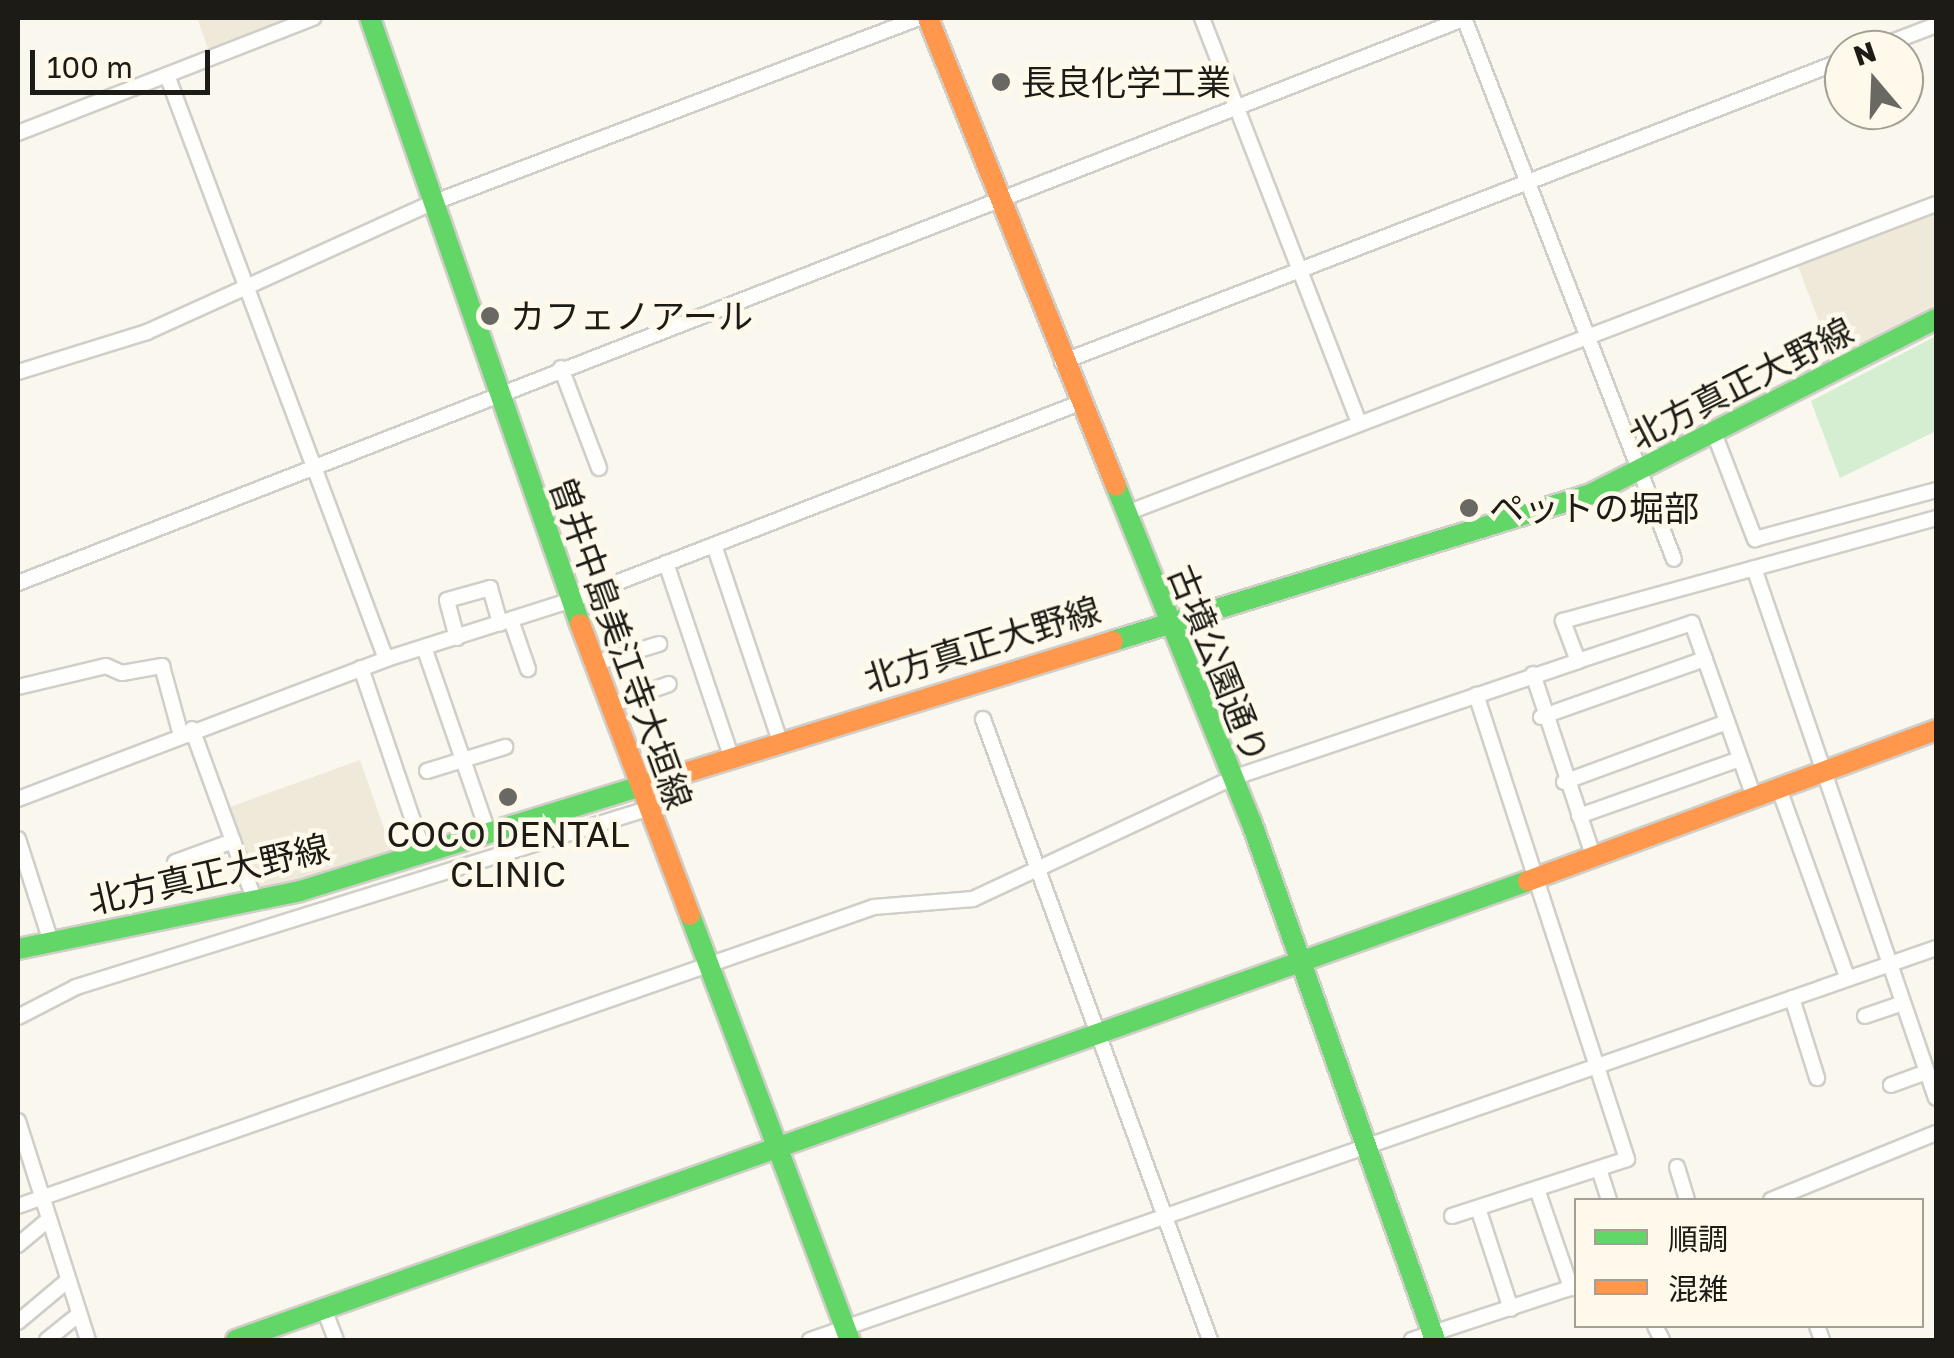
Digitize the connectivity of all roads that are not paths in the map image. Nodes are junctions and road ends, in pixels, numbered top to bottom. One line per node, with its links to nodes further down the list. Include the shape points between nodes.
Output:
1 (313, 18): 8 (street)
2 (370, 18): 14 (main road, 曽井中島美江寺大垣線)
3 (919, 18): 14 (street)
4 (928, 18): 12 (main road, 古墳公園通り)
5 (1202, 18): 9 (street)
6 (1465, 18): 9 (street); 11 (street)
7 (1824, 68): 11 (street)
8 (166, 75): 10 (street); 16 (street)
9 (1238, 106): 12 (street); 15 (street)
10 (18, 133)
11 (1526, 181): 15 (street); 18 (street)
12 (996, 198): 19 (main road, 古墳公園通り); 20 (street)
13 (1936, 204): 18 (street)
14 (428, 205): 16 (street); 22 (main road, 曽井中島美江寺大垣線)
15 (1299, 268): 19 (street); 24 (street)
16 (248, 282): 21 (street, via 147,332); 26 (street)
17 (1936, 319): 25 (main road, 北方真正大野線)
18 (1588, 337): 24 (street); 28 (street)
19 (1061, 362): 23 (main road, 古墳公園通り)
20 (560, 368): 22 (street); 27 (street)
21 (18, 372)
22 (492, 392): 26 (street); 37 (main road, 曽井中島美江寺大垣線)
23 (1077, 404): 30 (main road, 古墳公園通り); 32 (street)
24 (1359, 422): 30 (street)
25 (1714, 433): 28 (main road, 北方真正大野線); 29 (street, via 1755,538)
26 (318, 462): 36 (street); 43 (street)
27 (599, 468)
28 (1640, 472): 33 (street); 38 (main road, 北方真正大野線)
29 (1936, 490)
30 (1124, 514): 38 (main road, 古墳公園通り)
31 (1936, 518): 35 (street)
32 (714, 545): 34 (street); 59 (street)
33 (1674, 559)
34 (666, 563): 37 (street); 61 (street)
35 (1754, 568): 45 (street, via 1563,621); 65 (street)
36 (18, 583)
37 (572, 600): 39 (street); 46 (main road, 曽井中島美江寺大垣線)
38 (1166, 621): 59 (main road, 北方真正大野線); 66 (main road, 古墳公園通り)
39 (506, 622): 40 (street); 40 (street, via 490,588 448,600); 48 (street)
40 (457, 638): 42 (street)
41 (659, 644): 46 (street)
42 (424, 650): 43 (street); 62 (street)
43 (386, 659): 47 (street)
44 (1705, 659): 45 (street, via 1692,623); 54 (street); 56 (street)
45 (1578, 661): 49 (street)
46 (599, 662): 53 (main road, 曽井中島美江寺大垣線)
47 (362, 668): 58 (street); 77 (street)
48 (528, 669)
49 (1533, 674): 52 (street); 54 (street)
50 (669, 684): 53 (street)
51 (18, 687): 58 (street, via 106,666 122,673 162,666)
52 (1476, 695): 66 (street); 81 (street)
53 (616, 703): 68 (main road, 曽井中島美江寺大垣線)
54 (1542, 717): 67 (street)
55 (983, 720): 80 (street)
56 (1727, 722): 63 (street); 67 (street)
57 (1936, 730): 65 (main road)
58 (186, 731): 71 (street); 76 (street)
59 (780, 741): 61 (main road, 北方真正大野線)
60 (505, 746): 62 (street)
61 (731, 756): 68 (main road, 北方真正大野線)
62 (465, 759): 64 (street); 74 (street)
63 (1740, 759): 70 (street); 73 (street)
64 (427, 771)
65 (1822, 773): 69 (main road); 88 (street)
66 (1230, 779): 80 (street); 86 (main road, 古墳公園通り)
67 (1564, 782): 73 (street)
68 (642, 783): 72 (main road, 曽井中島美江寺大垣線); 74 (main road, 北方真正大野線)
69 (1778, 786): 70 (main road); 89 (street)
70 (1753, 794): 78 (main road)
71 (18, 799)
72 (650, 808): 87 (main road, 曽井中島美江寺大垣線); 93 (street, via 240,932 76,987)
73 (1579, 816): 78 (street)
74 (488, 832): 77 (main road, 北方真正大野線)
75 (18, 839): 83 (street)
76 (234, 841): 79 (street); 82 (street)
77 (424, 853): 82 (main road, 北方真正大野線)
78 (1594, 858): 81 (main road)
79 (175, 862)
80 (1044, 869): 87 (street, via 974,900 874,907); 94 (street)
81 (1539, 880): 86 (main road); 95 (street)
82 (255, 900): 83 (main road, 北方真正大野線)
83 (51, 942): 85 (main road, 北方真正大野線)
84 (1936, 948): 88 (street)
85 (18, 949)
86 (1302, 963): 94 (main road); 103 (main road, 古墳公園通り)
87 (701, 964): 102 (main road, 曽井中島美江寺大垣線); 107 (street)
88 (1889, 966): 89 (street); 91 (street)
89 (1848, 980): 90 (street)
90 (1792, 998): 95 (street); 97 (street)
91 (1902, 1003): 92 (street); 96 (street)
92 (1865, 1016)
93 (18, 1017)
94 (1104, 1037): 102 (main road); 114 (street)
95 (1598, 1068): 103 (street); 105 (street, via 1628,1159)
96 (1927, 1072): 98 (street); 99 (street)
97 (1817, 1078)
98 (1891, 1085)
99 (1936, 1098)
100 (18, 1121): 107 (street)
101 (1936, 1134): 110 (street)
102 (782, 1146): 120 (main road); 123 (main road, 曽井中島美江寺大垣線)
103 (1366, 1147): 114 (street); 124 (main road, 古墳公園通り)
104 (1677, 1167): 109 (street)
105 (1599, 1169): 106 (street); 108 (street)
106 (1537, 1188): 112 (street); 118 (street)
107 (39, 1198): 111 (street); 115 (street)
108 (1608, 1198)
109 (1687, 1198)
110 (1777, 1198)
111 (18, 1206)
112 (1478, 1208): 113 (street); 119 (street)
113 (1452, 1216)
114 (1166, 1218): 123 (street); 130 (street)
115 (47, 1222): 116 (street); 117 (street)
116 (18, 1245)
117 (67, 1280): 121 (street); 122 (street)
118 (1574, 1287): 119 (street)
119 (1511, 1309): 124 (street)
120 (324, 1310): 127 (main road); 128 (street)
121 (78, 1314): 125 (street); 126 (street)
122 (18, 1322)
123 (847, 1334): 129 (street)
124 (1426, 1338)
125 (47, 1340)
126 (88, 1340)
127 (236, 1340)
128 (336, 1340)
129 (810, 1340)
130 (1210, 1340)

